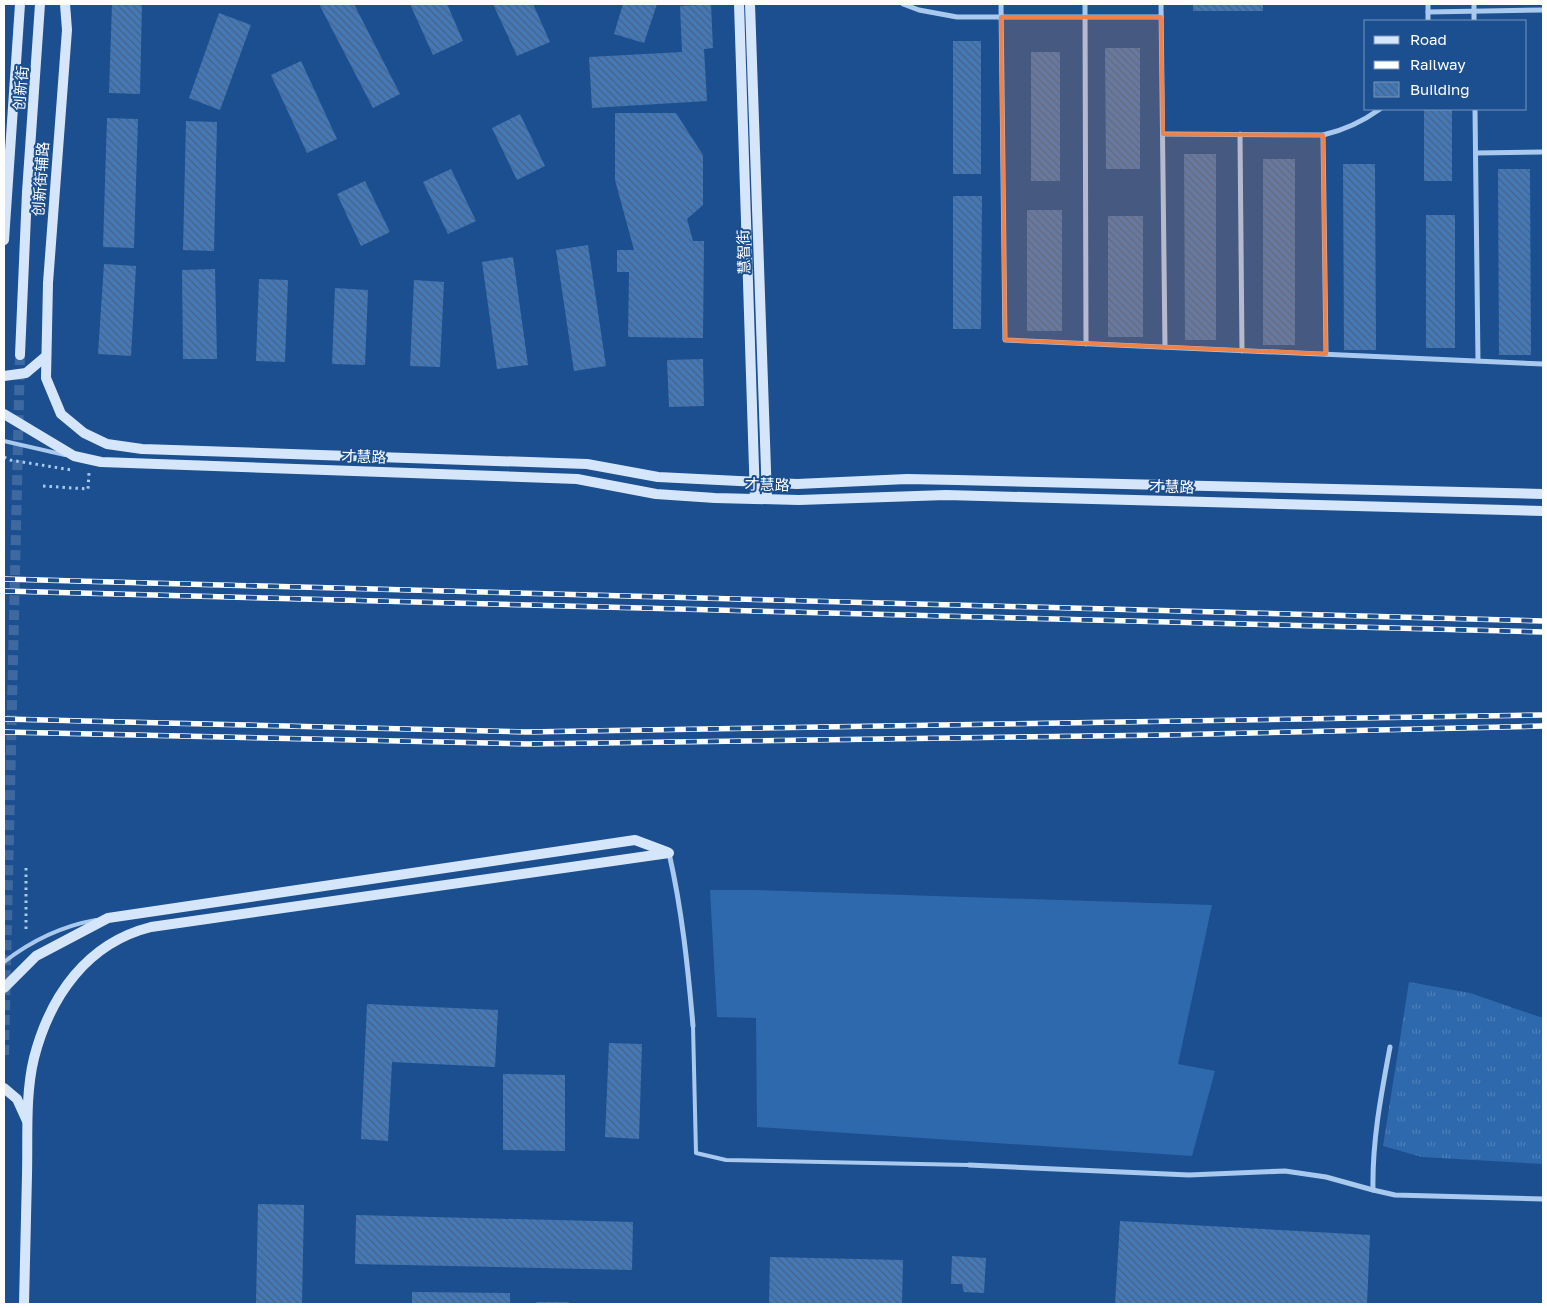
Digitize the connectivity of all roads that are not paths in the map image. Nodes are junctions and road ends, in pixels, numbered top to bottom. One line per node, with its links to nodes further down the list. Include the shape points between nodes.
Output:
1 (20, 4): 27 (street, 创新街)
2 (40, 4): 32 (street, 创新街)
3 (65, 4): 33 (street, 创新街辅路, via 67,30 53,193)
4 (739, 4): 40 (street, 慧智街)
5 (750, 4): 41 (street, 慧智街)
6 (903, 4): 16 (street, via 939,15)
7 (1001, 4): 16 (street)
8 (1084, 4): 17 (street)
9 (1161, 4): 15 (street)
10 (1428, 4): 14 (street)
11 (1474, 4): 13 (street)
12 (1543, 10): 13 (street)
13 (1474, 11): 14 (street); 19 (street)
14 (1428, 12): 18 (street)
15 (1162, 16): 17 (street); 22 (street)
16 (1002, 17): 17 (street); 28 (street, via 1005,340)
17 (1084, 17): 28 (street)
18 (1428, 20)
19 (1474, 20)
20 (1379, 110): 24 (street, via 1358,124)
21 (1475, 110): 26 (street)
22 (1163, 134): 23 (street); 29 (street)
23 (1240, 134): 24 (street); 30 (street)
24 (1323, 135): 31 (street)
25 (1543, 152): 26 (street)
26 (1476, 153): 34 (street)
27 (4, 240)
28 (1086, 344): 29 (street)
29 (1165, 347): 30 (street)
30 (1242, 351): 31 (street)
31 (1326, 354): 34 (street)
32 (20, 355)
33 (45, 357): 36 (street, via 26,373); 40 (street, 才慧路, via 46,378 61,414 84,433 107,444 142,449 587,464 658,476)
34 (1478, 361): 35 (street)
35 (1543, 364)
36 (4, 376)
37 (5, 416): 39 (street, 才慧路)
38 (4, 441): 39 (lane)
39 (74, 456): 43 (street, 才慧路, via 101,462 577,479 656,494)
40 (755, 481): 41 (street, 才慧路); 43 (street, 慧智街)
41 (766, 482): 42 (street, 才慧路, via 797,484 906,479); 44 (street, 慧智街)
42 (1543, 494)
43 (755, 499): 44 (street, 才慧路)
44 (766, 499): 45 (street, 才慧路, via 946,495)
45 (1543, 511)
46 (669, 853): 47 (street, via 635,840); 50 (street, via 686,952); 53 (street, via 194,920 132,932 85,962 67,983 54,1006 34,1059)
47 (108, 918): 48 (lane, via 74,924 47,935); 49 (street, via 36,956)
48 (4, 962)
49 (4, 988)
50 (692, 1026): 54 (lane, via 696,1153 726,1160)
51 (1390, 1047): 55 (street, via 1372,1166)
52 (4, 1088): 53 (street, via 17,1099)
53 (28, 1124): 57 (street)
54 (968, 1165): 55 (street, via 1189,1175 1285,1171 1326,1177)
55 (1373, 1190): 56 (street, via 1395,1195)
56 (1543, 1199)
57 (24, 1304)

